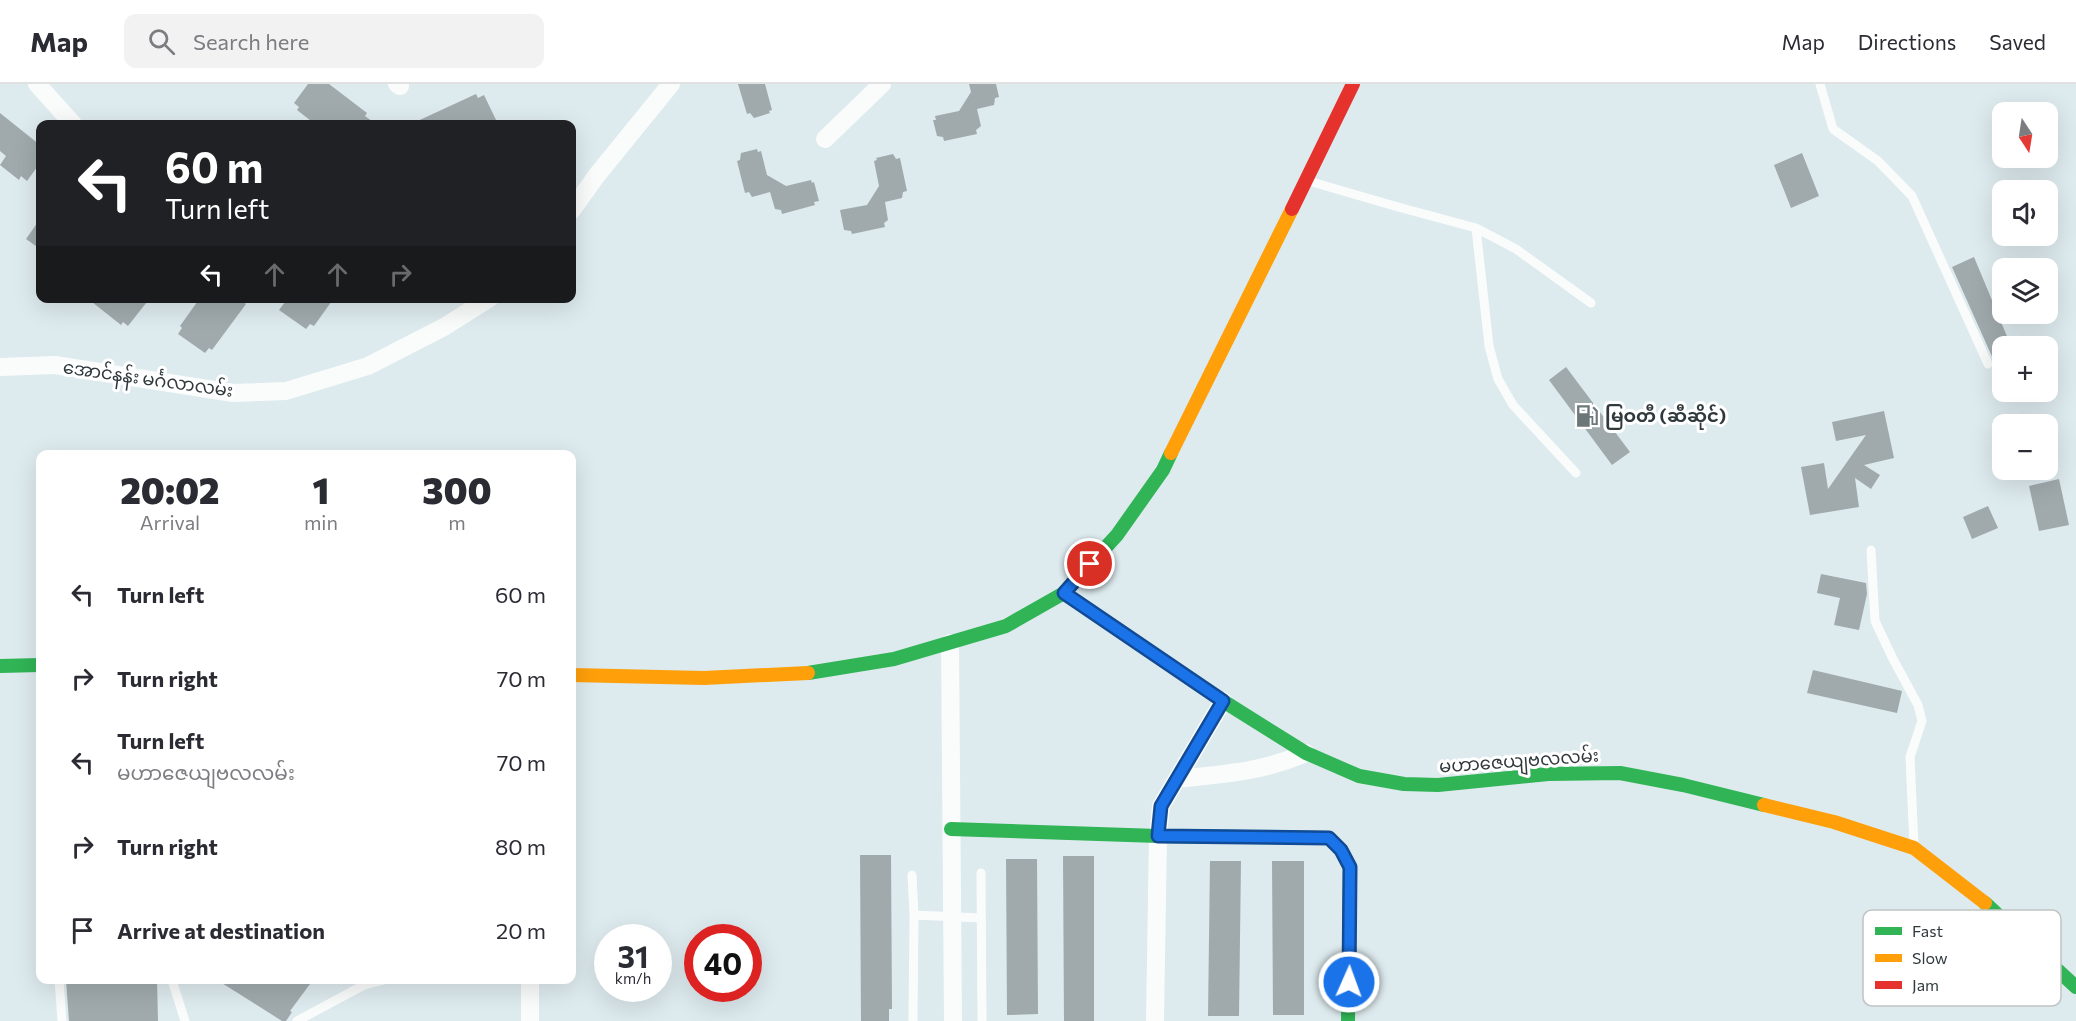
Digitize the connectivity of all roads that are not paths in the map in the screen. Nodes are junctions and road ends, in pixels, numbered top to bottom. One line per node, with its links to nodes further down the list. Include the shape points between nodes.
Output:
1 (37, 84): 6 (street)
2 (671, 84): 9 (street)
3 (882, 84): 7 (street)
4 (1353, 84): 8 (main road)
5 (1820, 84): 13 (lane, via 1833,129 1878,161 1912,196)
6 (69, 120)
7 (825, 138)
8 (1306, 180): 10 (lane); 17 (main road, via 1163,470 1117,535)
9 (576, 204)
10 (1476, 228): 12 (lane, via 1516,249); 15 (lane, via 1489,346 1498,379 1514,405)
11 (482, 303): 14 (street, အောင်နန်း မင်္ဂလာလမ်း, via 368,366 286,391 233,393 55,365)
12 (1591, 303)
13 (1988, 364)
14 (0, 367)
15 (1576, 472)
16 (1871, 550): 27 (lane, via 1875,621 1923,721 1910,757)
17 (1064, 593): 18 (main road, via 1006,626); 22 (main road, မဟာဇေယျဗလလမ်း)
18 (950, 643): 21 (main road, via 894,659 803,674 704,678); 25 (street)
19 (0, 666): 20 (main road)
20 (36, 666)
21 (576, 675)
22 (1223, 701): 23 (main road, မဟာဇေယျဗလလမ်း); 24 (street)
23 (1306, 753): 24 (street, via 1249,772); 27 (main road, မဟာဇေယျဗလလမ်း, via 1359,776 1404,784 1438,785 1548,774 1620,774 1683,785 1834,822)
24 (1177, 779): 26 (street, via 1161,806)
25 (951, 829): 26 (main road); 32 (street)
26 (1158, 836): 47 (street); 48 (main road, via 1329,838 1350,867)
27 (1914, 848): 30 (main road, မဟာဇေယျဗလလမ်း)
28 (981, 873): 33 (lane)
29 (912, 875): 31 (lane)
30 (1993, 910)
31 (914, 915): 32 (lane); 44 (lane)
32 (952, 916): 33 (lane); 45 (street)
33 (981, 918): 46 (lane)
34 (2061, 973): 39 (main road, မဟာဇေယျဗလလမ်း)
35 (59, 984): 40 (lane)
36 (173, 984): 41 (lane)
37 (368, 984): 42 (lane)
38 (530, 984): 43 (street)
39 (2076, 987)
40 (62, 1021)
41 (185, 1021)
42 (297, 1021)
43 (530, 1021)
44 (913, 1021)
45 (953, 1021)
46 (982, 1021)
47 (1155, 1021)
48 (1348, 1021)

